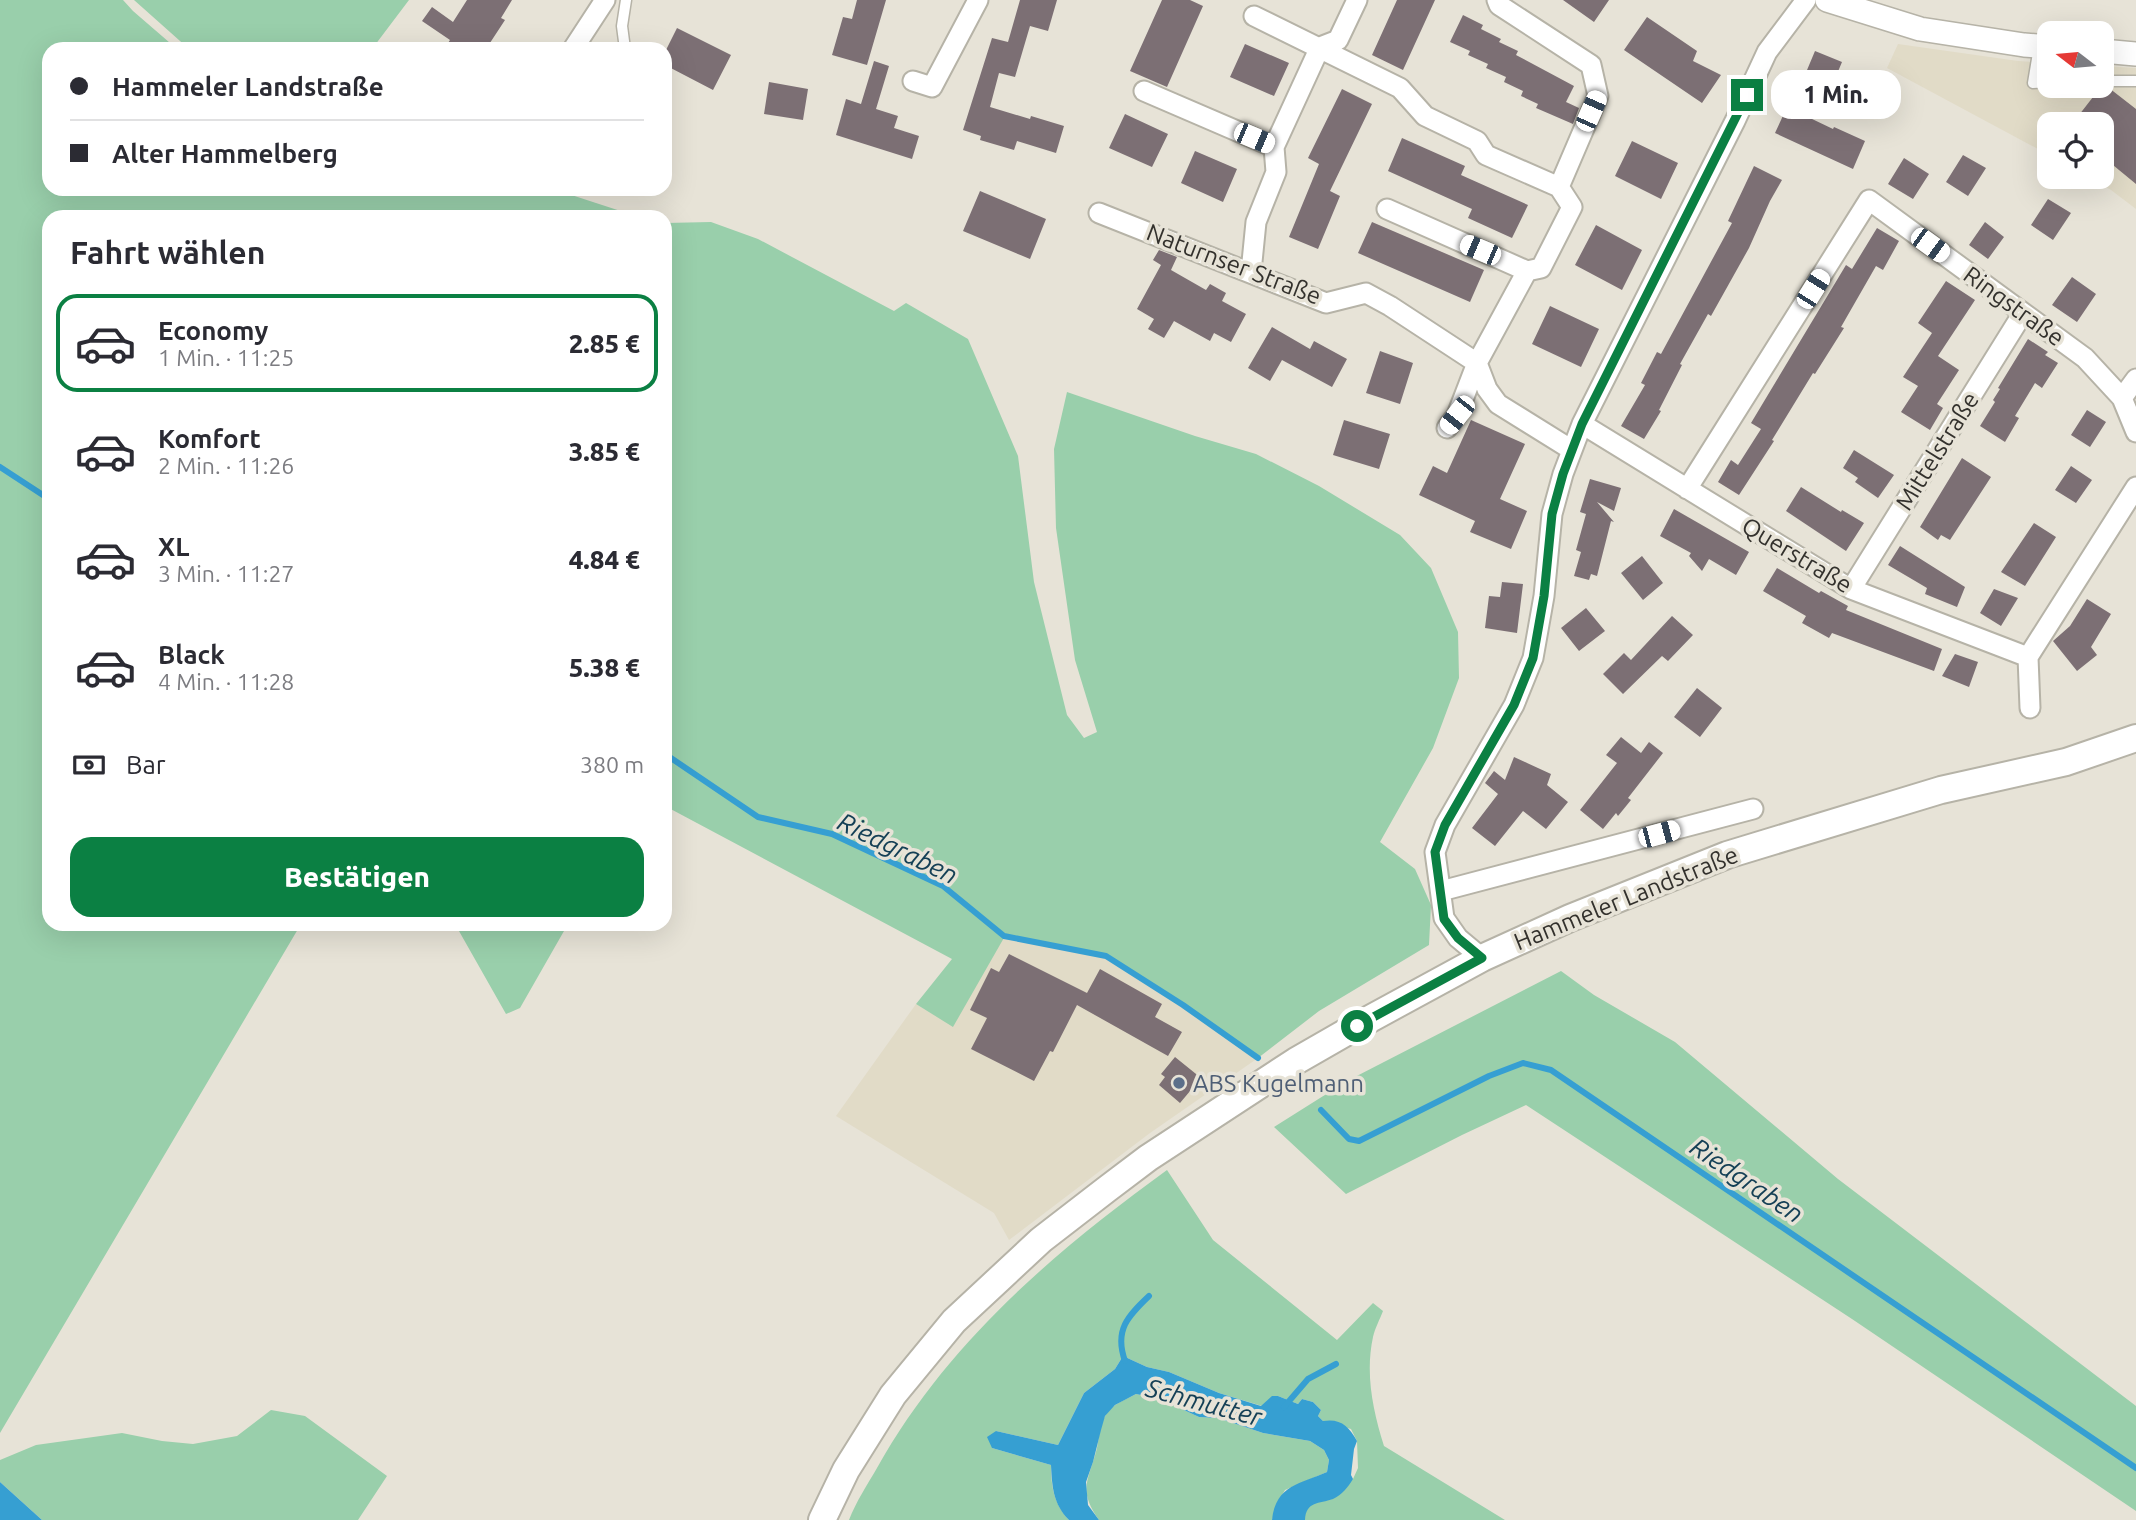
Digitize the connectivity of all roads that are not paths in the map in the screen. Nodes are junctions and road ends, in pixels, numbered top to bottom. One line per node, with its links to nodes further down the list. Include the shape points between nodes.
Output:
1 (605, 0): 9 (street)
2 (626, 0): 10 (lane)
3 (978, 0): 16 (street, via 932,87)
4 (1357, 0): 12 (street, via 1338,40)
5 (1497, 0): 22 (street, via 1591,65 1598,96)
6 (1806, 0): 31 (street, via 1767,52)
7 (1827, 0): 11 (street, via 1920,29)
8 (1254, 16): 12 (street)
9 (578, 42)
10 (624, 42)
11 (2037, 46)
12 (1320, 47): 21 (street); 22 (street, via 1400,88 1425,116 1477,141 1486,155)
13 (2114, 52): 14 (street)
14 (2136, 54)
15 (2037, 70): 19 (lane, via 2033,83)
16 (913, 81)
17 (2114, 81): 18 (lane)
18 (2136, 81)
19 (2037, 83)
20 (1144, 91): 21 (street)
21 (1274, 147): 26 (street, via 1276,172 1256,222)
22 (1559, 187): 25 (street, via 1572,207 1541,268)
23 (1387, 209): 25 (street)
24 (1099, 213): 26 (street, Naturnser Straße)
25 (1527, 271): 28 (street)
26 (1251, 272): 28 (street, Naturnser Straße, via 1326,303 1366,293)
27 (2023, 313): 30 (street, Ringstraße, via 2085,358); 36 (street, Ringstraße, via 1868,201); 37 (street, Mittelstraße)
28 (1477, 363): 32 (street, via 1457,415); 34 (street, via 1498,404)
29 (2136, 379): 30 (street)
30 (2122, 398): 33 (street, Ringstraße)
31 (1582, 424): 34 (street); 36 (street, Querstraße)
32 (1447, 428)
33 (2136, 432)
34 (1572, 450): 42 (street, via 1552,514 1533,658 1514,705 1445,825 1435,852)
35 (2136, 487): 38 (street)
36 (1687, 489): 37 (street, Querstraße)
37 (1851, 589): 38 (street, Querstraße)
38 (2028, 657): 39 (street)
39 (2030, 708)
40 (2136, 738): 43 (main road, Hammeler Landstraße, via 2066,762 1941,790 1727,855)
41 (1753, 809): 42 (street)
42 (1441, 891): 43 (street, via 1444,919)
43 (1482, 958): 44 (main road, Hammeler Landstraße, via 1296,1061 1176,1135 1041,1240 954,1321 893,1395)
44 (822, 1520)

